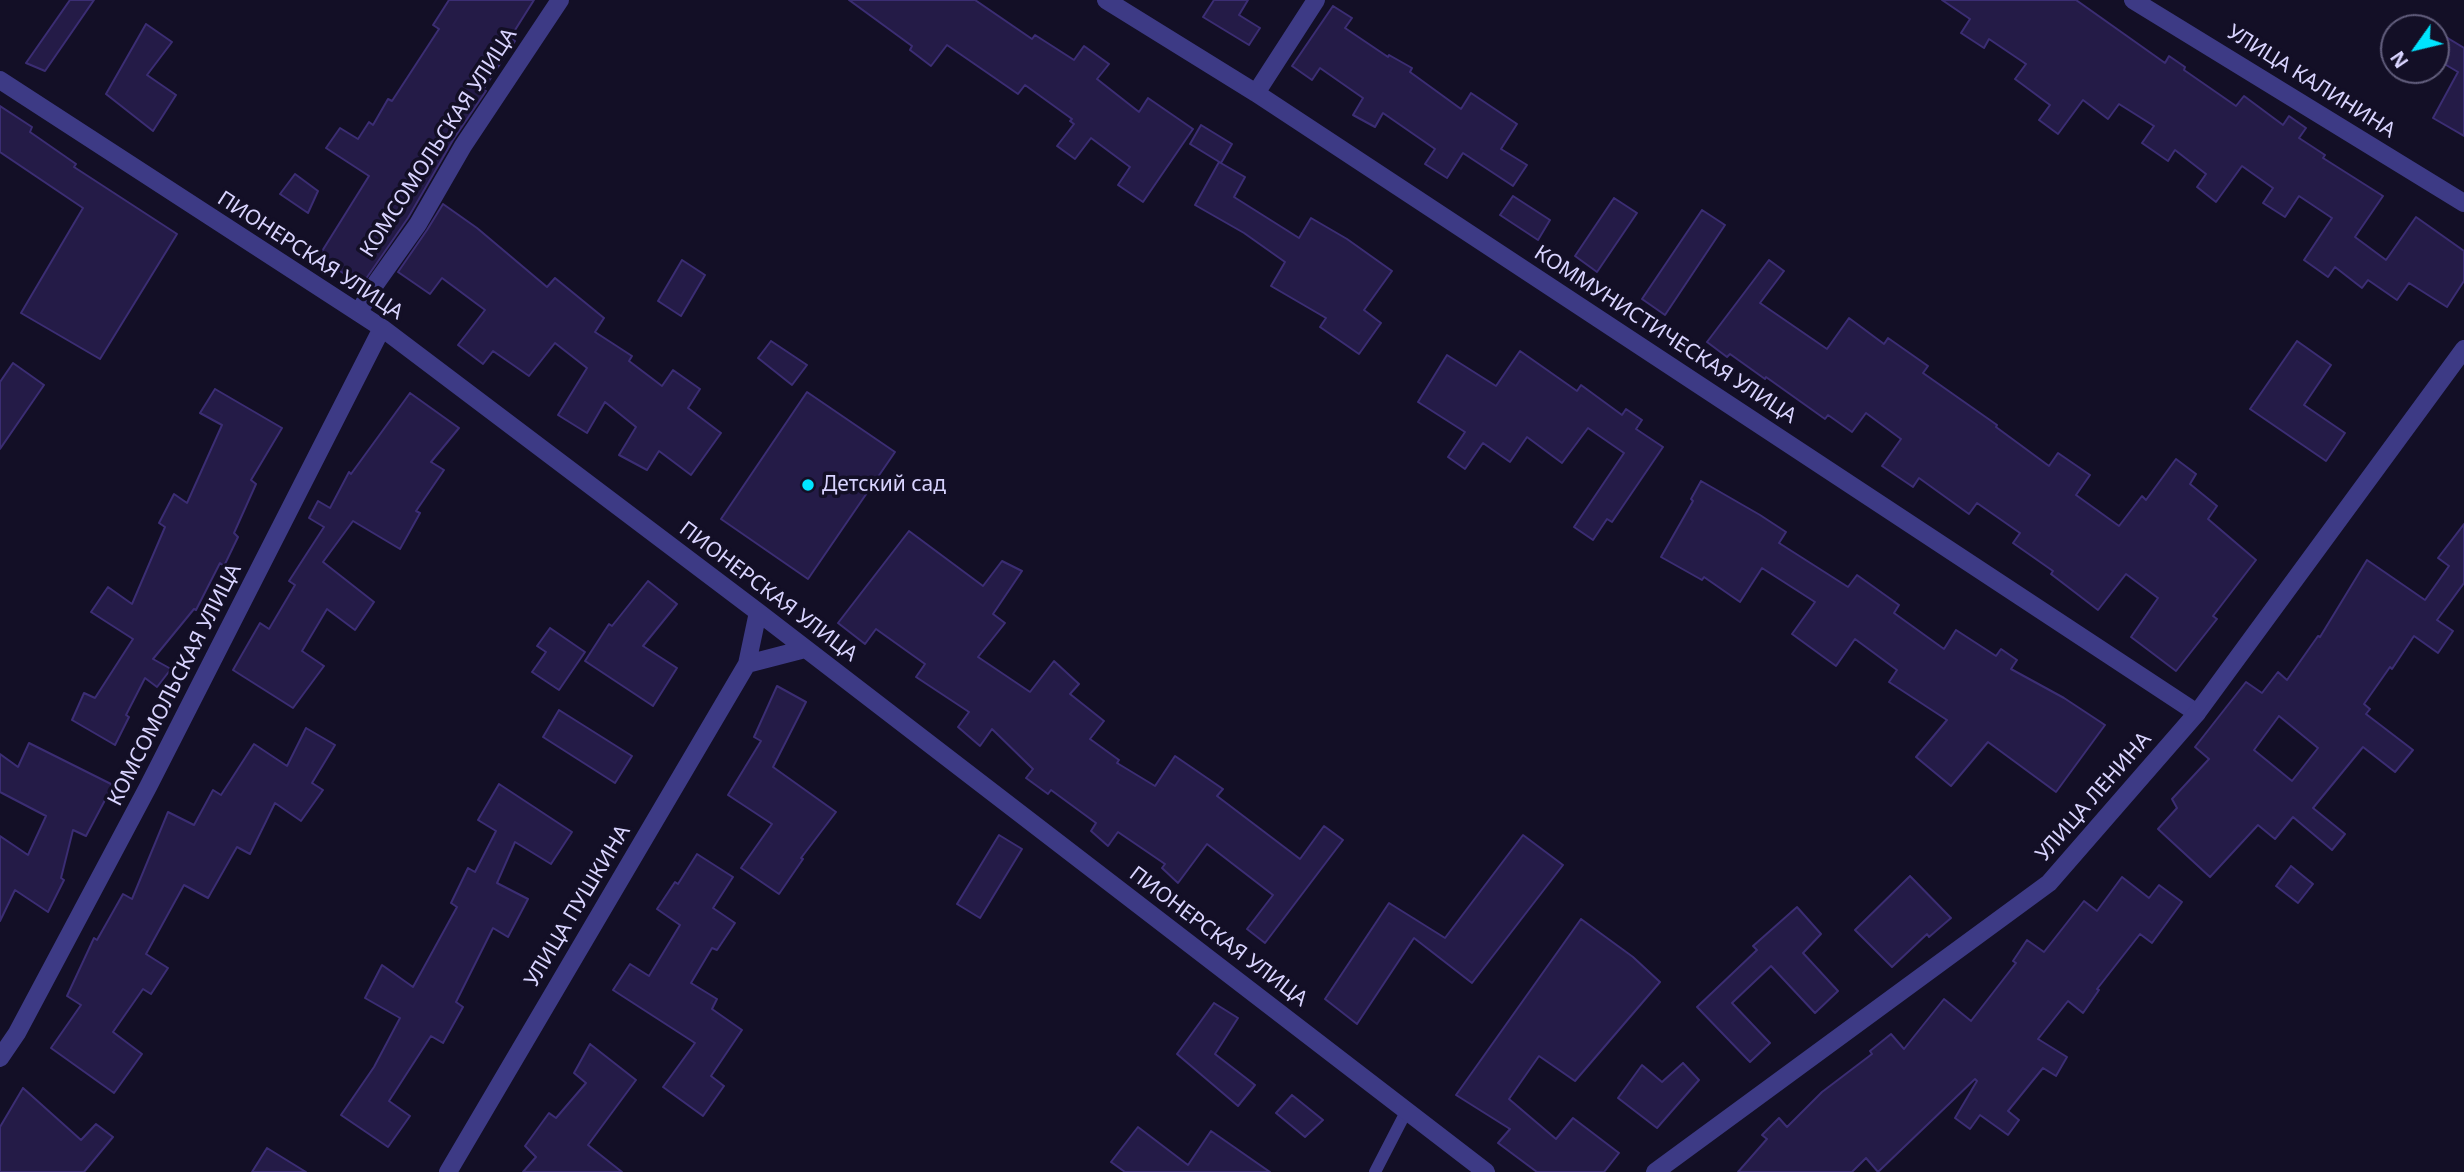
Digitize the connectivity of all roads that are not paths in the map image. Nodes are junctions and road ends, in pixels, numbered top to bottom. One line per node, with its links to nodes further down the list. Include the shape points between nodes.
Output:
1 (560, 0): 8 (street, КОМСОМОЛЬСКАЯ УЛИЦА)
2 (1106, 0): 6 (street, КОММУНИСТИЧЕСКАЯ УЛИЦА)
3 (1316, 0): 6 (street)
4 (2133, 0): 7 (street, УЛИЦА КАЛИНИНА)
5 (0, 80): 8 (street, ПИОНЕРСКАЯ УЛИЦА)
6 (1256, 93): 14 (street, КОММУНИСТИЧЕСКАЯ УЛИЦА)
7 (2464, 203)
8 (359, 312): 9 (street, ПИОНЕРСКАЯ УЛИЦА)
9 (382, 328): 11 (street, ПИОНЕРСКАЯ УЛИЦА); 15 (street, КОМСОМОЛЬСКАЯ УЛИЦА, via 154,775)
10 (2464, 349): 14 (street, УЛИЦА ЛЕНИНА)
11 (758, 612): 12 (street, ПИОНЕРСКАЯ УЛИЦА); 13 (street, УЛИЦА ПУШКИНА)
12 (805, 649): 13 (street); 16 (street, ПИОНЕРСКАЯ УЛИЦА)
13 (747, 664): 17 (street, УЛИЦА ПУШКИНА)
14 (2197, 713): 20 (street, УЛИЦА ЛЕНИНА, via 2049,883)
15 (0, 1059)
16 (1407, 1110): 18 (lane); 19 (street, ПИОНЕРСКАЯ УЛИЦА)
17 (448, 1172)
18 (1375, 1172)
19 (1486, 1172)
20 (1655, 1172)

